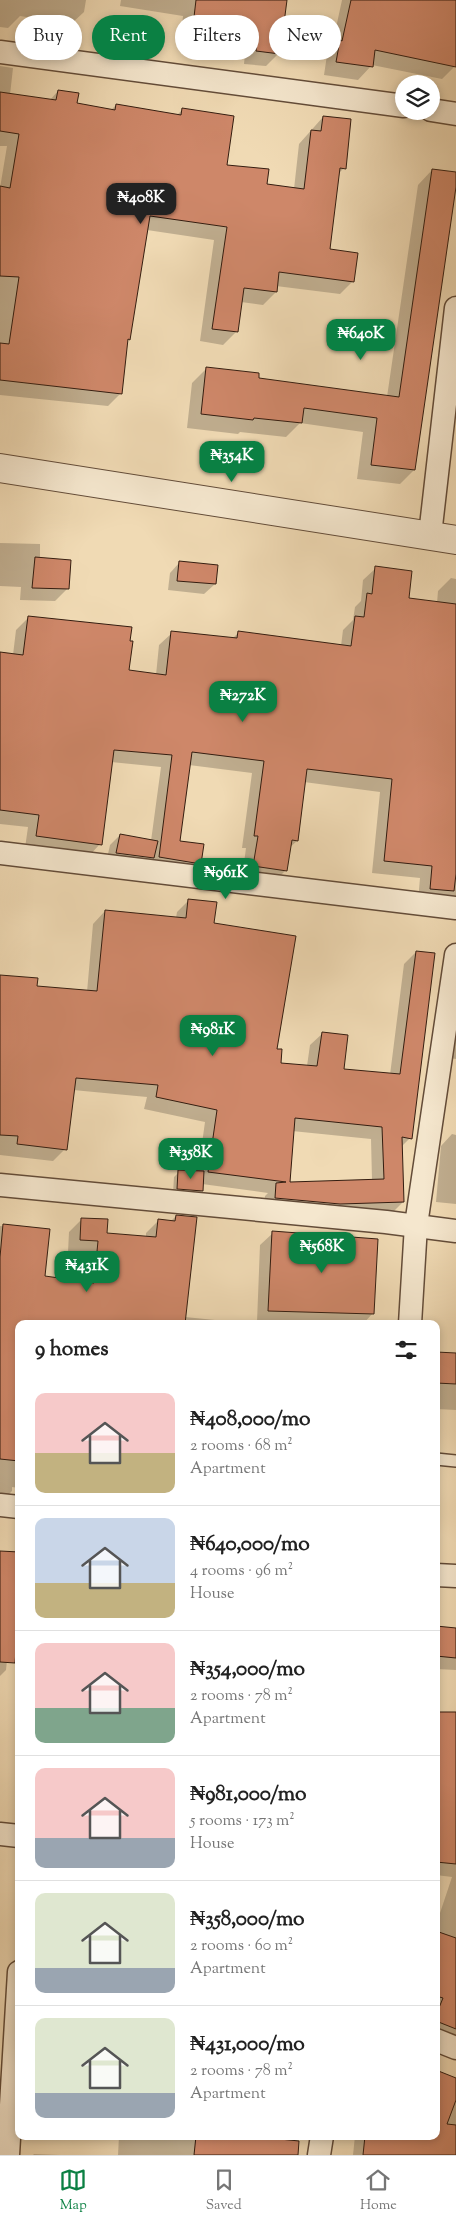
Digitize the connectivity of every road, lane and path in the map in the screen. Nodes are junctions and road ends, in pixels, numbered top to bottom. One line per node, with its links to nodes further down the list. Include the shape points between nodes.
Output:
1 (0, 52): 2 (street)
2 (395, 105)
3 (440, 111): 4 (street)
4 (456, 114)
5 (456, 308): 7 (street)
6 (0, 468): 7 (street)
7 (443, 538)
8 (0, 853): 9 (street)
9 (456, 908)
10 (456, 955): 12 (street)
11 (0, 1185): 12 (street)
12 (416, 1226): 13 (street); 14 (street)
13 (456, 1231)
14 (410, 1320)
15 (440, 1459): 16 (lane)
16 (456, 1461)
17 (0, 1505): 18 (street)
18 (15, 1507)
19 (440, 1575): 20 (street)
20 (456, 1576)
21 (0, 1834): 22 (street)
22 (15, 1836)
23 (15, 2039): 27 (street)
24 (440, 2042): 25 (street)
25 (456, 2048)
26 (321, 2140): 28 (street)
27 (8, 2155)
28 (319, 2155)

